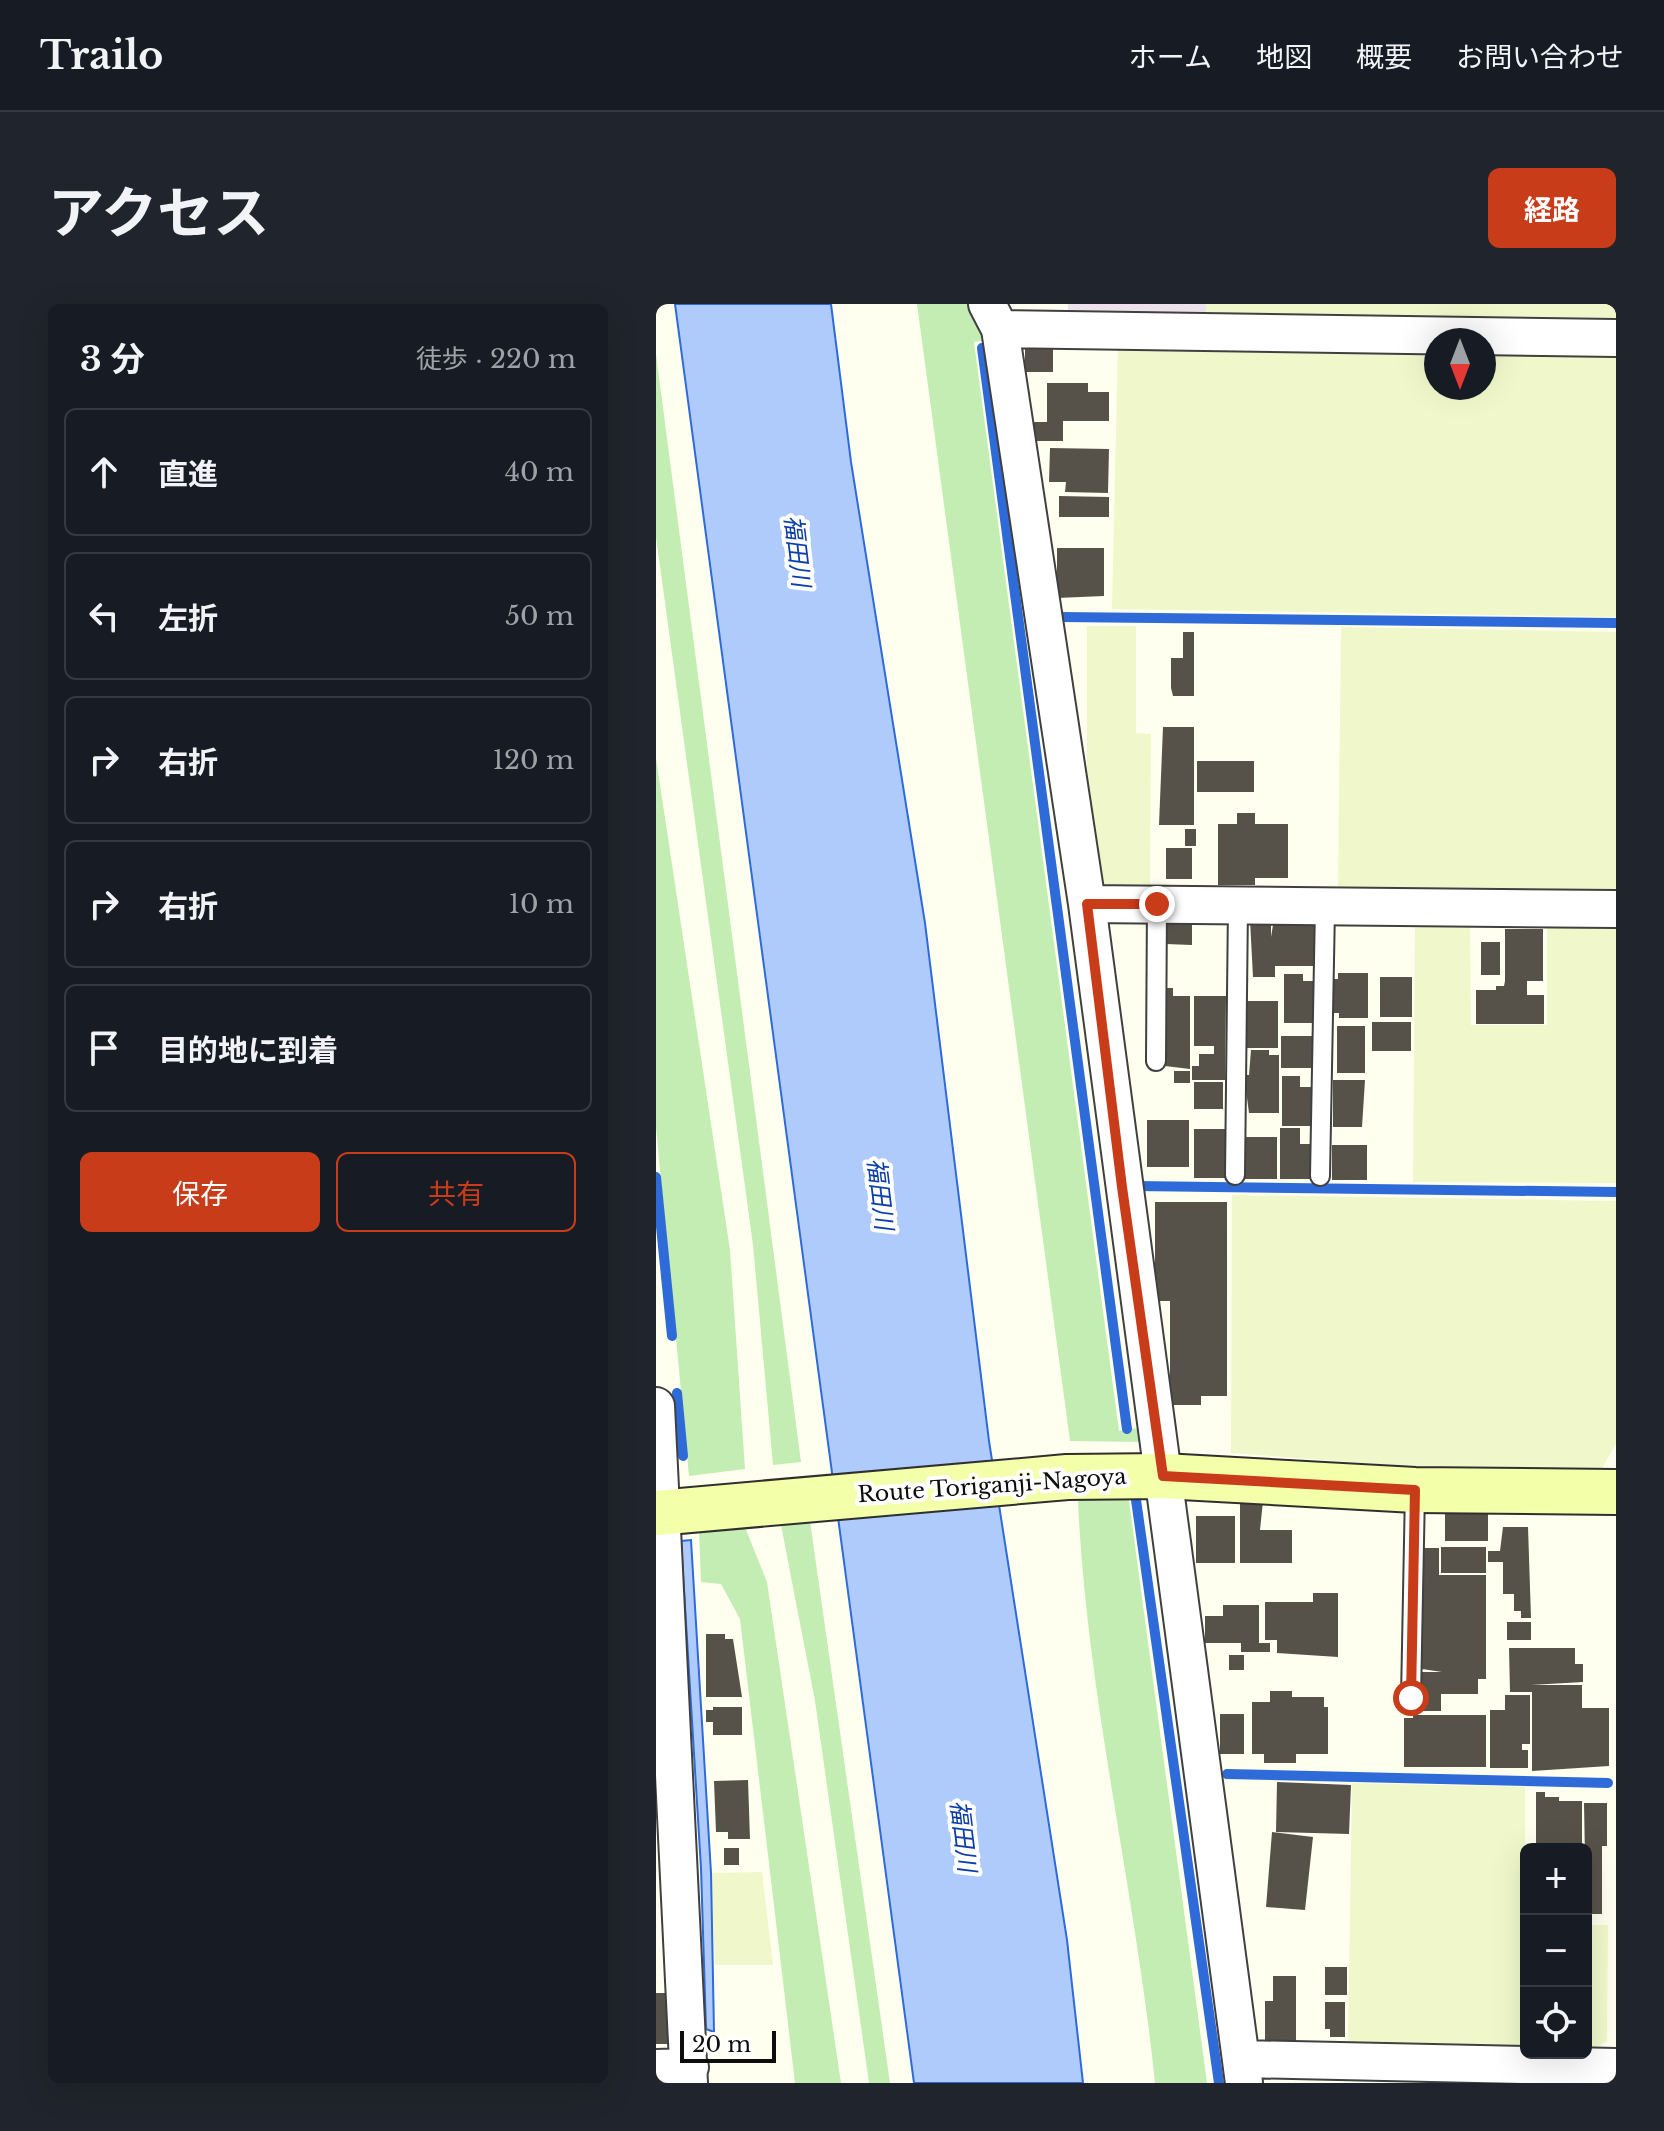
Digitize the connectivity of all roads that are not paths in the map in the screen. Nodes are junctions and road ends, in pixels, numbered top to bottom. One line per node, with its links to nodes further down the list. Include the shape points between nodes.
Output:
1 (993, 317): 2 (street); 3 (street)
2 (1616, 338)
3 (1087, 904): 4 (street); 12 (street)
4 (1157, 904): 5 (street); 8 (lane)
5 (1238, 905): 6 (street); 9 (lane)
6 (1325, 907): 7 (street); 10 (lane)
7 (1616, 909)
8 (1156, 1061)
9 (1235, 1175)
10 (1320, 1176)
11 (656, 1406): 15 (street)
12 (1163, 1476): 13 (main road, Route Toriganji-Nagoya); 15 (main road, Route Toriganji-Nagoya, via 1046,1477); 18 (street)
13 (1415, 1490): 14 (main road, Route Toriganji-Nagoya); 16 (lane)
14 (1616, 1492)
15 (660, 1512): 19 (street)
16 (1411, 1698)
17 (1616, 2067): 18 (street)
18 (1243, 2071)
19 (679, 2073)

